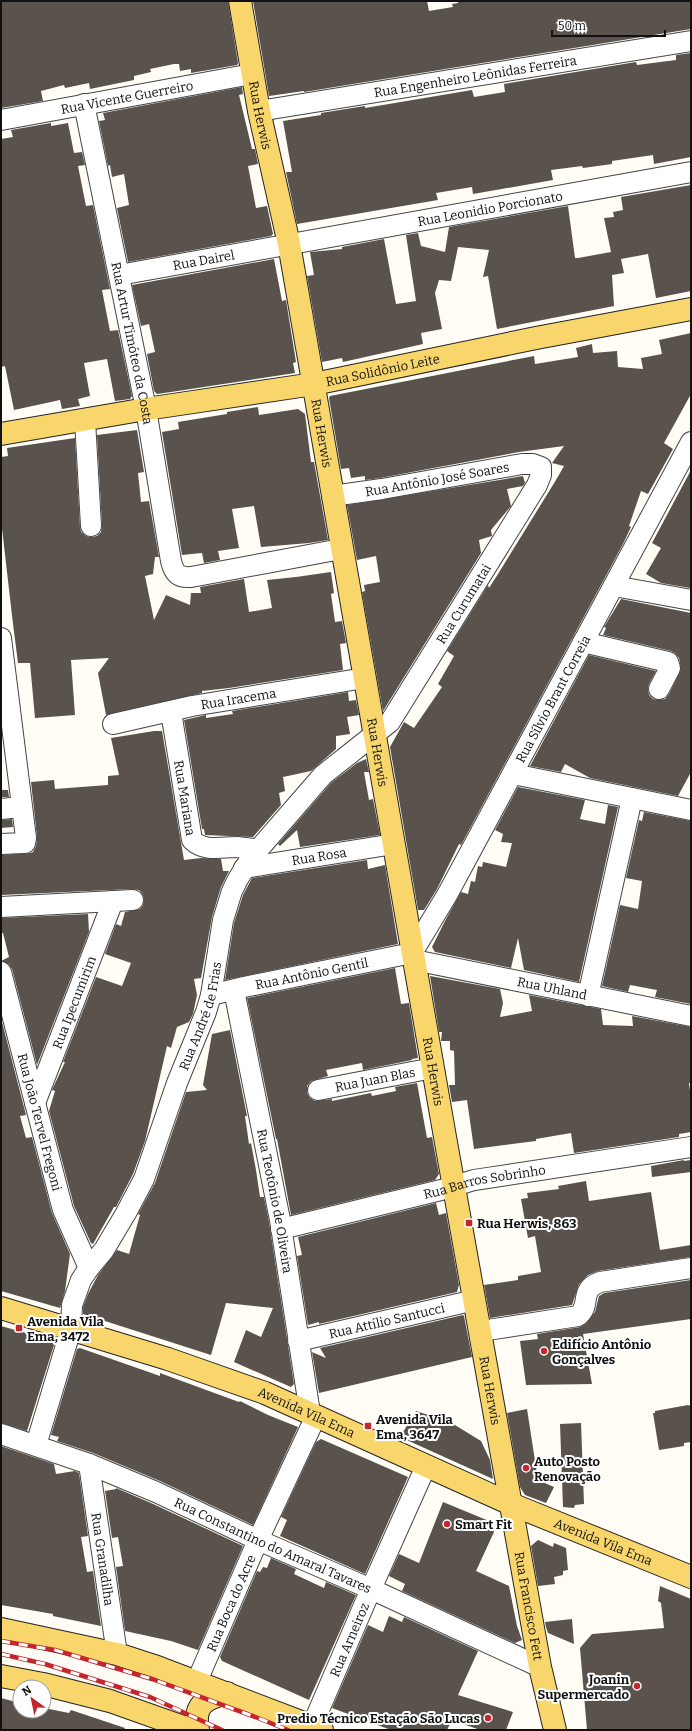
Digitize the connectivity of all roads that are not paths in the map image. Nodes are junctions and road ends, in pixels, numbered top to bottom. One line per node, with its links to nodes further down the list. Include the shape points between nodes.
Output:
1 (240, 1): 3 (main road, Rua Herwis)
2 (691, 41): 5 (street, Rua Engenheiro Leônidas Ferreira)
3 (252, 74): 4 (street, Rua Vicente Guerreiro); 5 (main road, Rua Herwis)
4 (84, 104): 6 (street, Rua Vicente Guerreiro); 9 (street, Rua Artur Timóteo da Costa)
5 (260, 111): 8 (main road, Rua Herwis)
6 (1, 120)
7 (691, 172): 8 (street, Rua Leonidio Porcionato)
8 (289, 244): 9 (street, Rua Dairel); 11 (main road, Rua Herwis)
9 (119, 275): 12 (street, Rua Artur Timóteo da Costa)
10 (691, 309): 11 (main road, Rua Solidônio Leite)
11 (314, 384): 12 (main road, Rua Solidônio Leite); 17 (main road, Rua Herwis)
12 (146, 410): 13 (main road, Rua Solidônio Leite); 19 (street, Rua Artur Timóteo da Costa, via 172,561 178,576 182,578)
13 (85, 420): 14 (main road, Rua Solidônio Leite); 18 (street)
14 (1, 434)
15 (691, 442): 20 (street, Rua Sílvio Brant Correia)
16 (542, 467): 17 (street, Rua Antônio José Soares, via 522,464); 29 (street, Rua Curumatai, via 537,485 411,690 390,722)
17 (332, 496): 19 (main road, Rua Herwis)
18 (91, 526)
19 (341, 549): 25 (main road, Rua Herwis)
20 (614, 586): 21 (street); 23 (street, Rua Sílvio Brant Correia)
21 (691, 600)
22 (1, 638): 24 (street)
23 (583, 642): 26 (street, via 668,662 670,668); 30 (street, Rua Sílvio Brant Correia)
24 (4, 674): 32 (street)
25 (365, 678): 27 (street, Rua Iracema, via 192,706); 29 (main road, Rua Herwis)
26 (659, 689)
27 (171, 712): 28 (street, Rua Iracema); 37 (street, Rua Mariana, via 192,840 206,848)
28 (113, 724)
29 (374, 734): 36 (main road, Rua Herwis); 37 (street, Rua André de Frias, via 323,775)
30 (513, 774): 31 (street); 42 (street, Rua Sílvio Brant Correia)
31 (632, 798): 34 (street); 46 (street)
32 (21, 807): 33 (street); 35 (street, via 25,843)
33 (1, 809)
34 (691, 810)
35 (1, 844)
36 (394, 844): 38 (street, Rua Rosa); 42 (main road, Rua Herwis)
37 (258, 849): 38 (street, Rua André de Frias)
38 (244, 868): 45 (street, Rua André de Frias, via 232,891 224,920)
39 (133, 900): 40 (street)
40 (113, 901): 41 (street); 50 (street, Rua Ipecumirim)
41 (1, 907)
42 (413, 957): 44 (street, Rua Antônio Gentil); 46 (street, Rua Uhland); 48 (main road, Rua Herwis)
43 (1, 972): 50 (street, Rua João Tervel Fregoni)
44 (234, 990): 45 (street, Rua Antônio Gentil); 53 (street, Rua Teotônio de Oliveira)
45 (211, 995): 54 (street, Rua André de Frias, via 144,1178 104,1250)
46 (588, 996): 47 (street, Rua Uhland)
47 (691, 1016)
48 (433, 1068): 49 (street, Rua Juan Blas); 52 (main road, Rua Herwis)
49 (318, 1090)
50 (35, 1103): 54 (street, Rua João Tervel Fregoni, via 63,1210)
51 (691, 1147): 52 (street, Rua Barros Sobrinho, via 474,1180)
52 (454, 1186): 53 (street, Rua Barros Sobrinho); 56 (main road, Rua Herwis)
53 (281, 1229): 60 (street, Rua Teotônio de Oliveira)
54 (89, 1268): 58 (street, Rua André de Frias, via 81,1280 72,1304)
55 (691, 1268): 59 (street, via 592,1285 588,1289 583,1312 578,1316)
56 (475, 1300): 59 (main road, Rua Herwis); 60 (street, Rua Attílio Santucci)
57 (1, 1308): 58 (main road, Avenida Vila Ema)
58 (71, 1329): 61 (main road, Avenida Vila Ema, via 265,1393); 63 (street, Rua André de Frias)
59 (480, 1331): 66 (main road, Rua Herwis)
60 (298, 1341): 61 (street, Rua Teotônio de Oliveira)
61 (313, 1415): 65 (main road, Avenida Vila Ema); 67 (street, Rua Boca do Acre)
62 (1, 1434): 63 (street, Rua Constantino do Amaral Tavares)
63 (36, 1445): 64 (street, Rua Constantino do Amaral Tavares)
64 (90, 1464): 67 (street, Rua Constantino do Amaral Tavares); 71 (street, Rua Granadilha)
65 (426, 1466): 66 (main road, Avenida Vila Ema); 69 (street, Rua Arneiroz)
66 (511, 1504): 68 (main road, Avenida Vila Ema); 72 (main road, Rua Francisco Fett)
67 (258, 1540): 69 (street, Rua Constantino do Amaral Tavares); 74 (street, Rua Boca do Acre)
68 (691, 1577)
69 (371, 1589): 72 (street, Rua Constantino do Amaral Tavares); 76 (street, Rua Arneiroz)
70 (1, 1629): 71 (main road)
71 (117, 1654): 74 (main road)
72 (540, 1667): 79 (main road, Rua Francisco Fett)
73 (1, 1676): 77 (main road, via 110,1701)
74 (197, 1681): 75 (main road)
75 (227, 1693): 76 (main road); 78 (main road, via 211,1697 200,1705 196,1719)
76 (317, 1728)
77 (192, 1730)
78 (198, 1730)
79 (555, 1730)

